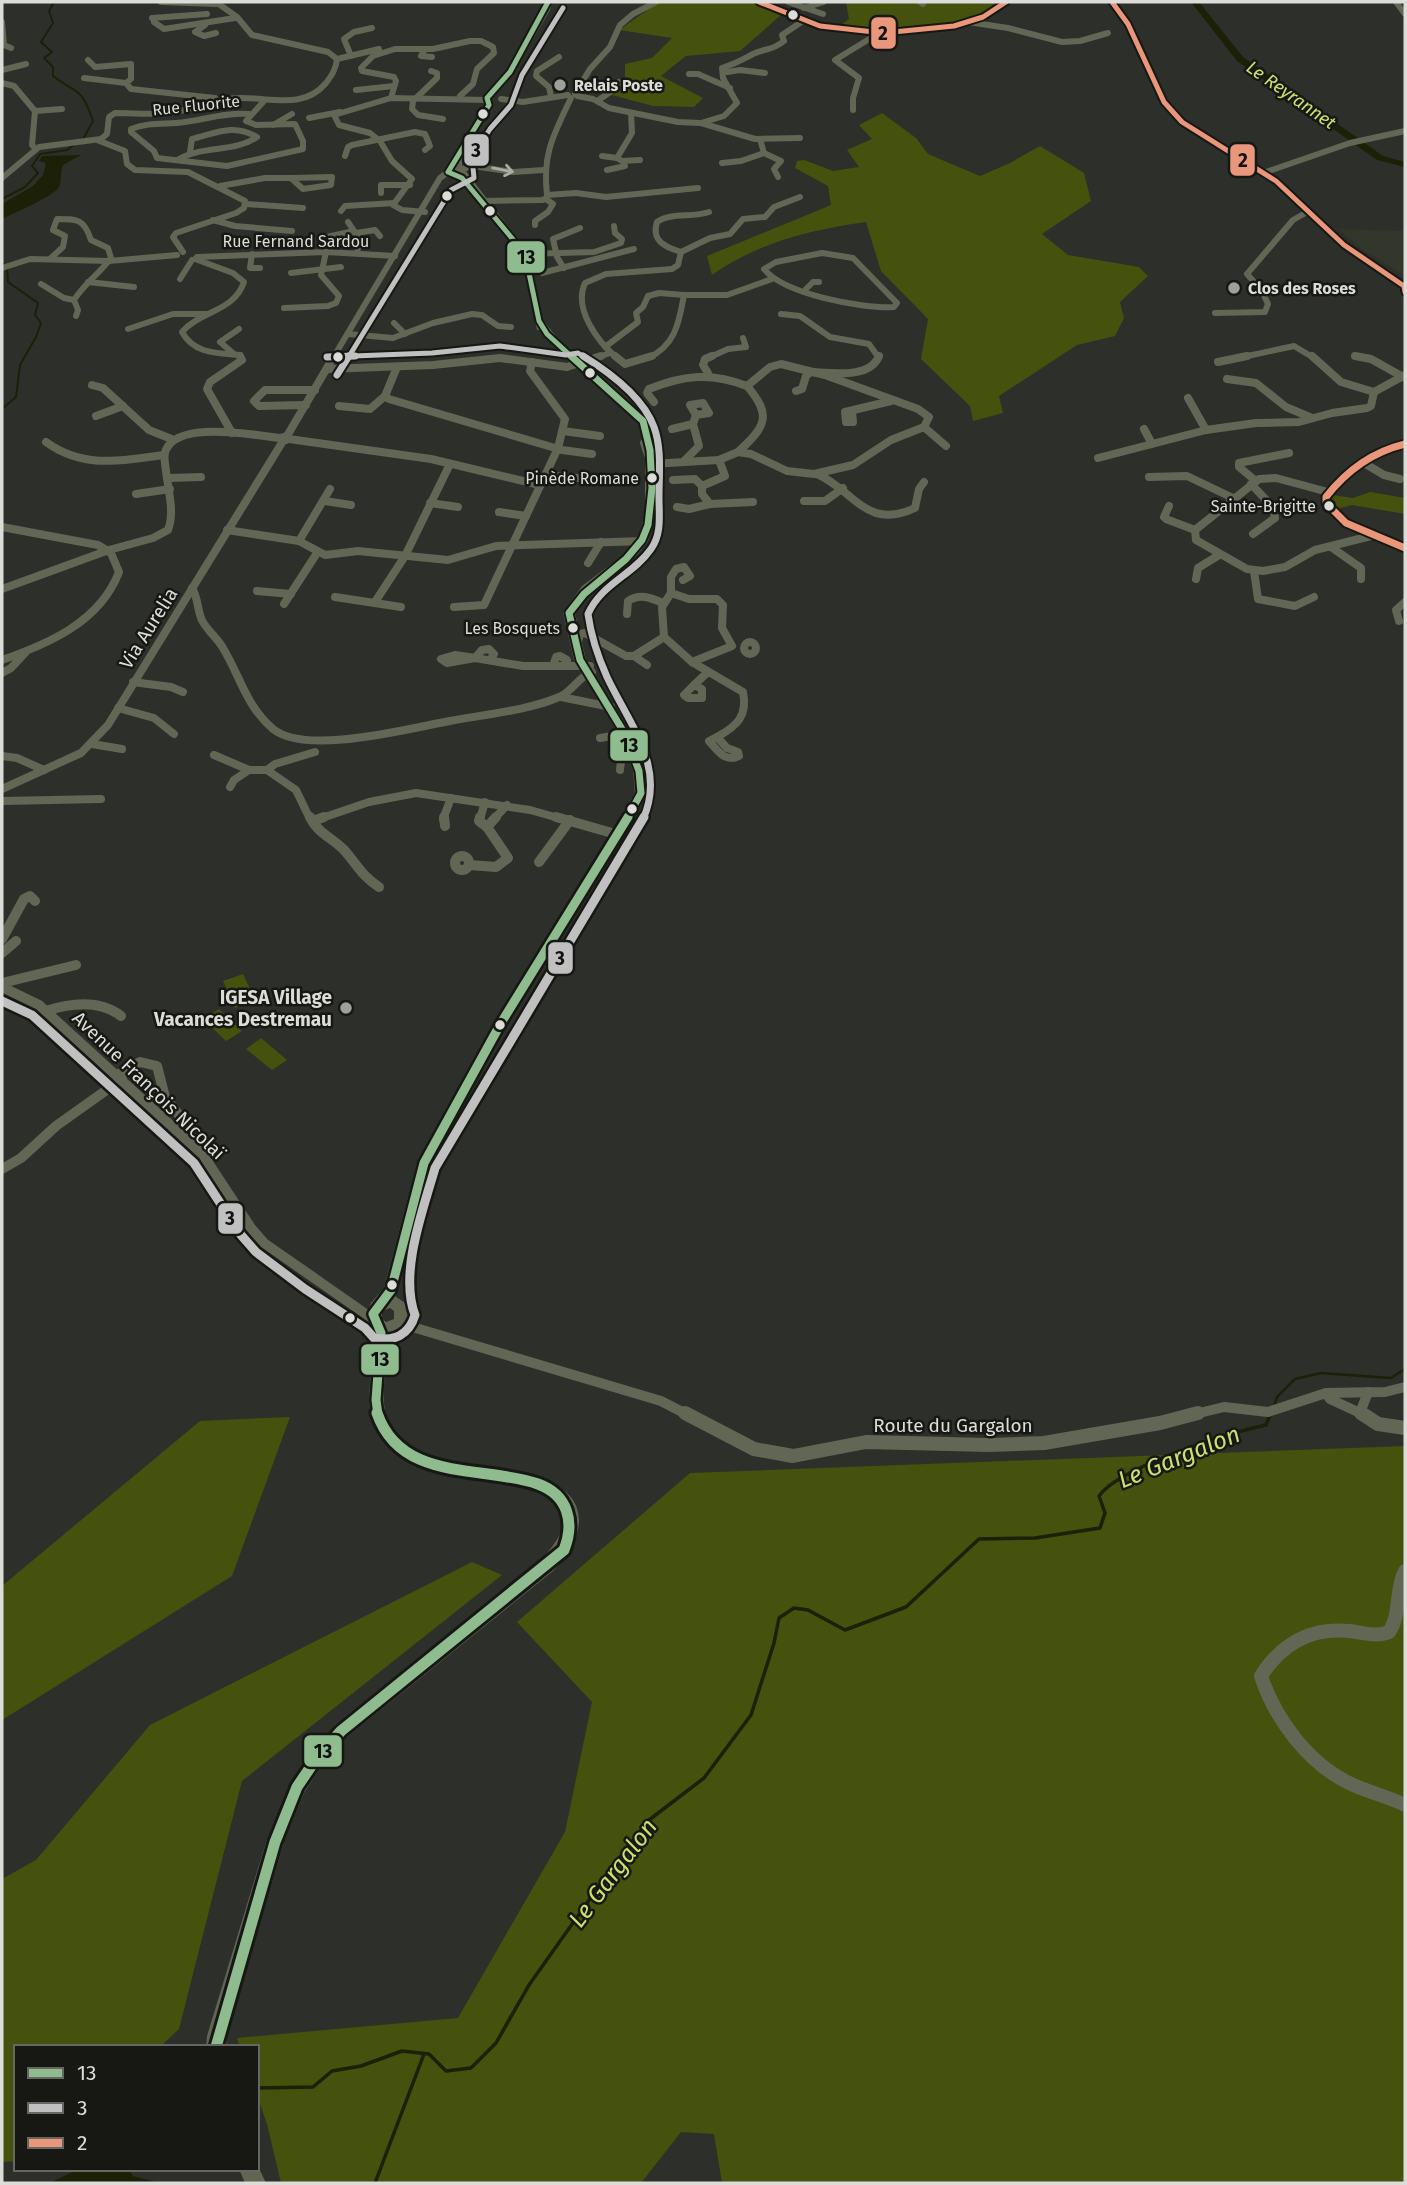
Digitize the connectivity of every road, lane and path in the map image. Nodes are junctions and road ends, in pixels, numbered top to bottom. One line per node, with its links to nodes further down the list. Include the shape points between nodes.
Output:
1 (161, 2): 9 (street)
2 (656, 2): 46 (street, via 617,27 610,47 591,65)
3 (759, 2): 15 (main road)
4 (788, 2): 11 (street)
5 (824, 2): 11 (street)
6 (1006, 2): 17 (main road)
7 (1114, 2): 86 (main road, via 1132,24 1175,111)
8 (1396, 2): 13 (street)
9 (216, 3): 14 (street)
10 (549, 5): 50 (main road)
11 (804, 8): 12 (street)
12 (824, 14)
13 (1405, 14)
14 (226, 15): 14 (street, via 164,29 153,20); 19 (street, via 194,30 204,36); 29 (street, via 238,18 252,35 320,49)
15 (803, 21): 20 (main road); 37 (street, via 782,35 784,41 773,50 722,68)
16 (2, 22): 23 (street, via 5,45)
17 (968, 22): 20 (main road); 21 (street, via 1062,42)
18 (372, 28): 26 (street, via 344,39)
19 (216, 33)
20 (879, 33): 25 (street)
21 (1108, 33)
22 (408, 44): 26 (street)
23 (10, 48)
24 (425, 49): 28 (street, via 421,56); 42 (street, via 383,52 361,68 365,73 394,78); 49 (street, via 474,41 493,47 494,53 473,73 473,84)
25 (850, 50): 32 (street); 32 (street, via 835,60)
26 (351, 56): 29 (street)
27 (559, 57): 45 (street, via 537,71)
28 (432, 58)
29 (337, 59): 52 (street, via 332,74 313,94 291,101)
30 (88, 60): 39 (street, via 95,67 131,64 131,79)
31 (26, 64): 33 (street)
32 (842, 68): 55 (street, via 859,78)
33 (2, 70)
34 (431, 71): 48 (street, via 437,78)
35 (765, 73): 37 (street, via 740,70)
36 (689, 74): 43 (street)
37 (722, 74): 43 (street)
38 (84, 78): 39 (street)
39 (126, 82): 51 (street, via 137,90)
40 (619, 82): 53 (street)
41 (2, 83): 56 (street, via 14,86)
42 (394, 86): 44 (street); 47 (street)
43 (730, 88): 63 (street, via 737,103 732,110)
44 (356, 90)
45 (551, 96): 46 (street); 50 (street, via 523,102)
46 (573, 96): 53 (street); 83 (street, via 548,144)
47 (391, 97): 48 (street); 59 (street)
48 (418, 98): 49 (street); 62 (street, via 413,101 414,112)
49 (458, 98): 50 (street)
50 (493, 99): 85 (main road, via 460,152)
51 (222, 100): 52 (street); 69 (street, via 171,113 115,113 108,119 107,134)
52 (264, 100): 57 (street)
53 (597, 101): 60 (street)
54 (62, 109): 56 (street)
55 (853, 110)
56 (35, 111): 71 (street)
57 (249, 114): 65 (street); 72 (street, Rue Fluorite, via 222,114 131,130)
58 (292, 114): 64 (street)
59 (335, 114): 61 (street); 70 (street, via 340,125 365,130)
60 (632, 116): 63 (street); 82 (street)
61 (309, 118)
62 (443, 119)
63 (701, 123): 68 (street)
64 (272, 125): 65 (street); 79 (street, via 295,124 303,149 222,166)
65 (247, 127): 74 (street, via 195,137); 74 (street, via 256,139)
66 (1405, 131): 86 (street)
67 (800, 138): 68 (street)
68 (760, 139): 76 (street)
69 (94, 141): 71 (street); 75 (street)
70 (380, 141): 73 (street, via 421,132 431,144); 77 (street, via 352,145); 90 (street, via 392,161 410,175)
71 (37, 146): 87 (street)
72 (149, 148): 75 (street); 79 (street, via 157,158)
73 (425, 150)
74 (190, 152): 79 (street)
75 (127, 153): 91 (street, via 127,164 135,170 188,172)
76 (764, 153): 81 (street); 88 (street, via 781,162 774,169)
77 (345, 156)
78 (603, 156): 82 (street)
79 (180, 159)
80 (640, 160): 82 (street)
81 (722, 163)
82 (623, 164): 84 (street)
83 (544, 170): 85 (street, one-way to 83, via 473,166 513,172); 94 (street)
84 (607, 170)
85 (456, 171): 96 (main road); 101 (street, Via Aurelia, via 443,179)
86 (1265, 172): 103 (main road); 138 (main road, via 1294,191 1349,244)
87 (2, 177)
88 (778, 177)
89 (292, 178): 89 (street, via 303,189 330,186 332,177); 91 (street)
90 (410, 185): 93 (street, via 381,185); 97 (street)
91 (220, 186): 98 (street)
92 (698, 188): 94 (street, via 606,197 576,193)
93 (381, 193)
94 (546, 197): 96 (street); 106 (street, via 551,209)
95 (800, 197): 118 (street, via 777,206 765,217 743,219 730,234)
96 (485, 200): 121 (main road)
97 (395, 202): 100 (street, via 345,206); 101 (street, via 396,208)
98 (246, 204): 99 (street); 104 (street, via 236,213)
99 (303, 208)
100 (341, 211)
101 (423, 212): 122 (street, Via Aurelia)
102 (709, 212): 118 (street, via 668,215 658,222 658,240)
103 (1309, 212): 138 (main road, via 1361,258); 146 (street, via 1293,220 1247,274 1262,291 1268,304 1265,312)
104 (213, 220): 109 (street); 119 (street, via 176,233 173,237)
105 (348, 222): 110 (street)
106 (535, 225)
107 (614, 226): 117 (street, via 621,243 594,252)
108 (580, 228): 117 (street, via 553,239)
109 (292, 231)
110 (355, 232): 111 (street, via 375,230); 112 (street); 116 (street, via 361,245)
111 (380, 236)
112 (322, 238)
113 (262, 242): 120 (street)
114 (634, 249): 129 (street)
115 (326, 251): 116 (street, Rue Fernand Sardou); 120 (street, Rue Fernand Sardou); 130 (street)
116 (357, 252): 122 (street, Rue Fernand Sardou)
117 (556, 252): 121 (street); 129 (street)
118 (681, 252): 160 (street, via 672,269 620,271 583,286 581,298 589,325)
119 (180, 253): 124 (street); 125 (street)
120 (255, 254): 124 (street, Rue Fernand Sardou); 128 (street, via 250,268)
121 (525, 254): 150 (main road)
122 (395, 256): 156 (street, Via Aurelia)
123 (51, 258): 125 (street); 125 (street, via 63,247 65,236 53,230 57,219 67,218 76,219 87,227 91,240 106,246); 126 (street)
124 (195, 259): 133 (street); 147 (street, via 233,273 243,282 227,306)
125 (108, 261): 135 (street)
126 (4, 267)
127 (341, 267): 130 (street)
128 (260, 268)
129 (564, 268): 132 (street)
130 (319, 269): 131 (street); 144 (street, via 321,278 336,288 336,303)
131 (291, 273)
132 (542, 273)
133 (180, 279)
134 (772, 279): 140 (street); 140 (street, via 764,268 775,261 839,254 863,264 897,303 880,308); 142 (street)
135 (88, 282): 139 (street); 143 (street)
136 (818, 282): 140 (street)
137 (41, 284): 143 (street)
138 (1405, 286)
139 (134, 287)
140 (806, 289)
141 (684, 295): 142 (street); 160 (street, via 648,296 636,313 638,322); 160 (street, via 678,333 668,346 629,364)
142 (721, 296): 145 (street)
143 (74, 300): 149 (street)
144 (284, 308)
145 (725, 308)
146 (1215, 313)
147 (209, 314): 154 (street, via 173,314); 161 (street, via 186,326 185,338 206,352)
148 (781, 314): 168 (street, via 806,318 827,336 869,344 880,357 864,369)
149 (76, 316)
150 (538, 321): 165 (main road); 165 (main road, via 543,335)
151 (394, 323): 157 (street)
152 (423, 326): 153 (street, via 472,314); 157 (street); 158 (street)
153 (511, 327)
154 (128, 329)
155 (239, 329): 161 (street, via 219,342)
156 (348, 334): 157 (street, via 393,338); 167 (street, Via Aurelia)
157 (405, 334)
158 (429, 337)
159 (743, 338): 169 (street, via 746,346 705,359)
160 (607, 351): 165 (street)
161 (234, 354): 192 (street, via 242,360 207,389)
162 (1355, 356): 170 (street)
163 (532, 362): 165 (street); 166 (street, via 500,358); 191 (street, via 530,371 565,419)
164 (1218, 362): 176 (street, via 1294,346 1305,349 1342,383)
165 (574, 363): 210 (main road, via 639,423); 210 (main road, via 643,421 650,439)
166 (397, 367): 167 (street); 177 (street)
167 (327, 369): 174 (street, Via Aurelia)
168 (811, 372): 173 (street, via 775,365); 175 (street); 179 (street)
169 (708, 373): 173 (street); 180 (street, via 681,377 649,390)
170 (1404, 376): 176 (street)
171 (1227, 379): 186 (street, via 1258,383 1286,407)
172 (92, 384): 182 (street)
173 (747, 386): 201 (street, via 765,417 758,435)
174 (315, 390): 181 (street, Via Aurelia); 181 (street, via 265,390 254,401 259,406)
175 (796, 391)
176 (1374, 392): 186 (street, via 1367,408)
177 (385, 396): 183 (street, via 370,409); 200 (street)
178 (1188, 398): 190 (street)
179 (891, 401): 184 (street); 187 (street, via 926,413 929,421)
180 (654, 402)
181 (306, 405): 194 (street, Via Aurelia)
182 (123, 406): 185 (street); 195 (street, via 149,430)
183 (339, 406)
184 (852, 411)
185 (96, 416)
186 (1312, 418): 190 (street)
187 (924, 428): 199 (street); 211 (street, via 891,440 853,465)
188 (672, 429): 207 (street, via 694,419 699,446)
189 (1144, 429): 197 (street)
190 (1206, 430): 197 (street)
191 (563, 431): 193 (street); 200 (street)
192 (232, 433): 194 (street); 195 (street, via 193,433)
193 (600, 436)
194 (285, 438): 209 (street); 241 (street, Via Aurelia)
195 (174, 440): 204 (street)
196 (46, 442): 204 (street, via 61,455 103,464)
197 (1152, 444): 205 (street)
198 (1405, 444): 208 (street, via 1387,447)
199 (946, 446)
200 (558, 448): 203 (street); 212 (street)
201 (738, 452): 206 (street); 211 (street, via 787,471)
202 (1289, 453): 220 (street, via 1239,463)
203 (592, 454)
204 (164, 455): 215 (street)
205 (1098, 458)
206 (719, 460): 207 (street); 222 (street, via 725,476)
207 (684, 461): 210 (street)
208 (1364, 463): 217 (street); 226 (street)
209 (450, 464): 221 (street); 232 (street)
210 (649, 464): 246 (main road, via 650,514)
211 (814, 474): 223 (street)
212 (544, 475): 216 (street); 221 (street)
213 (201, 477): 215 (street)
214 (1149, 477): 228 (street, via 1187,476)
215 (169, 478): 224 (street)
216 (577, 478)
217 (1400, 479)
218 (673, 480): 222 (street, via 695,479)
219 (924, 482): 223 (street, via 915,508 897,516 868,511)
220 (1253, 482): 226 (street, via 1276,478); 228 (street); 243 (street, via 1273,507 1275,518)
221 (540, 485): 239 (street)
222 (702, 486): 233 (street)
223 (843, 488): 230 (street, via 827,501)
224 (170, 489): 227 (street); 251 (street, via 168,530)
225 (330, 489): 229 (street)
226 (1328, 492): 244 (street, via 1326,503 1335,514)
227 (136, 494)
228 (1233, 498): 242 (street)
229 (325, 501): 234 (street); 245 (street)
230 (804, 501)
231 (752, 502): 233 (street, via 743,506 723,501)
232 (430, 503): 236 (street); 254 (street)
233 (710, 504): 237 (street)
234 (351, 505)
235 (1169, 506): 242 (street, via 1166,519)
236 (458, 507)
237 (677, 507)
238 (499, 512): 239 (street)
239 (526, 516): 248 (street)
240 (2, 527): 251 (street)
241 (227, 530): 245 (street); 261 (street, Via Aurelia)
242 (1195, 530): 253 (street, via 1196,540)
243 (1253, 534)
244 (1371, 536): 249 (street); 250 (street)
245 (299, 541): 252 (street)
246 (643, 541): 247 (street); 259 (main road)
247 (601, 542): 248 (street); 255 (street)
248 (513, 546): 254 (street, via 487,548 448,560); 273 (street, via 484,605)
249 (1331, 547): 256 (street, via 1306,554 1285,568); 258 (street, via 1361,568)
250 (1405, 548)
251 (109, 550): 262 (street); 278 (street, via 119,573 107,593 79,624)
252 (317, 553): 254 (street); 265 (street)
253 (1219, 555): 256 (street); 257 (street, via 1198,568)
254 (405, 556): 268 (street)
255 (588, 563)
256 (1254, 571): 267 (street, via 1258,599 1296,607)
257 (1196, 579)
258 (1361, 579)
259 (598, 580): 277 (main road, via 578,606); 277 (main road, via 572,606 570,619)
260 (683, 580): 264 (street, via 690,576 688,571 676,569)
261 (192, 588): 287 (street, Via Aurelia); 290 (street, via 201,619 227,654 246,699 282,735 381,736)
262 (2, 589)
263 (257, 591): 265 (street)
264 (671, 593): 270 (street); 282 (street, via 721,601 722,628 737,647)
265 (291, 594): 271 (street)
266 (335, 597): 268 (street)
267 (1314, 597)
268 (375, 602): 272 (street)
269 (1405, 602): 275 (street, via 1396,610)
270 (663, 603): 274 (street, via 632,598); 276 (street)
271 (284, 604)
272 (401, 607)
273 (454, 607)
274 (627, 614)
275 (1399, 621)
276 (664, 637): 279 (street); 282 (street)
277 (582, 639): 279 (street, via 622,656); 284 (main road)
278 (27, 651): 281 (street); 286 (street)
279 (634, 656): 283 (street)
280 (475, 658): 284 (street)
281 (2, 660)
282 (692, 662): 285 (street)
283 (647, 665)
284 (586, 669): 290 (street); 291 (main road)
285 (708, 672): 288 (street); 296 (street, via 733,684 745,696 741,722)
286 (2, 673)
287 (133, 682): 289 (street); 292 (street, Via Aurelia)
288 (694, 685)
289 (183, 692)
290 (561, 697): 291 (street)
291 (611, 707): 294 (main road)
292 (118, 708): 293 (street, via 154,718); 297 (street, Via Aurelia)
293 (174, 734)
294 (619, 736): 295 (street); 305 (street); 317 (main road, via 639,771 641,788)
295 (600, 738)
296 (713, 739)
297 (92, 744): 298 (street); 302 (street, Via Aurelia)
298 (122, 749)
299 (315, 752): 304 (street)
300 (214, 754): 303 (street)
301 (2, 756): 302 (street)
302 (44, 770): 307 (street, Via Aurelia)
303 (249, 770): 304 (street); 306 (street)
304 (267, 770): 314 (street, via 296,790)
305 (620, 770)
306 (230, 787)
307 (2, 789)
308 (451, 797): 311 (street); 314 (street, via 399,795); 315 (street)
309 (101, 799): 310 (street)
310 (2, 801)
311 (485, 802): 312 (street); 316 (street, via 478,817)
312 (507, 806): 313 (street); 316 (street)
313 (570, 820): 317 (street); 318 (street)
314 (313, 821): 320 (street, via 316,830 344,850 363,877)
315 (445, 826)
316 (487, 827): 319 (street, via 508,858 506,863)
317 (619, 835): 332 (main road, via 424,1163)
318 (539, 862)
319 (469, 865)
320 (379, 887)
321 (36, 901): 322 (street, via 30,896 24,899)
322 (2, 939)
323 (16, 941): 324 (street)
324 (2, 953)
325 (76, 965): 326 (street, via 19,976)
326 (2, 985): 327 (street, Avenue François Nicolaï, via 30,998)
327 (46, 1012): 328 (street, via 74,1005 103,1006); 329 (street, Avenue François Nicolaï)
328 (121, 1016)
329 (120, 1077): 330 (street, Avenue François Nicolaï); 330 (street, via 140,1062 157,1066 164,1097 182,1119); 331 (street)
330 (174, 1129): 332 (street, Avenue François Nicolaï, via 208,1161 257,1236 352,1304)
331 (2, 1169)
332 (388, 1315): 335 (street, Route du Gargalon, via 661,1401 754,1449 779,1455 886,1441 1022,1445 1160,1423 1224,1406 1258,1412 1279,1410); 340 (main road, via 374,1394 380,1422 389,1437 403,1450 456,1468 541,1485 569,1510 571,1539 547,1565 341,1731 316,1759 297,1787 275,1842)
333 (1405, 1387): 334 (street, Route du Gargalon)
334 (1368, 1392): 335 (street, Route du Gargalon); 336 (street)
335 (1326, 1393): 336 (street)
336 (1360, 1413): 337 (street, via 1378,1424)
337 (1405, 1428)
338 (1405, 1571): 339 (street, via 1398,1583 1390,1631 1372,1635 1335,1629 1301,1637 1281,1648 1261,1676 1277,1714 1321,1763 1340,1778)
339 (1405, 1805)
340 (216, 2045)

